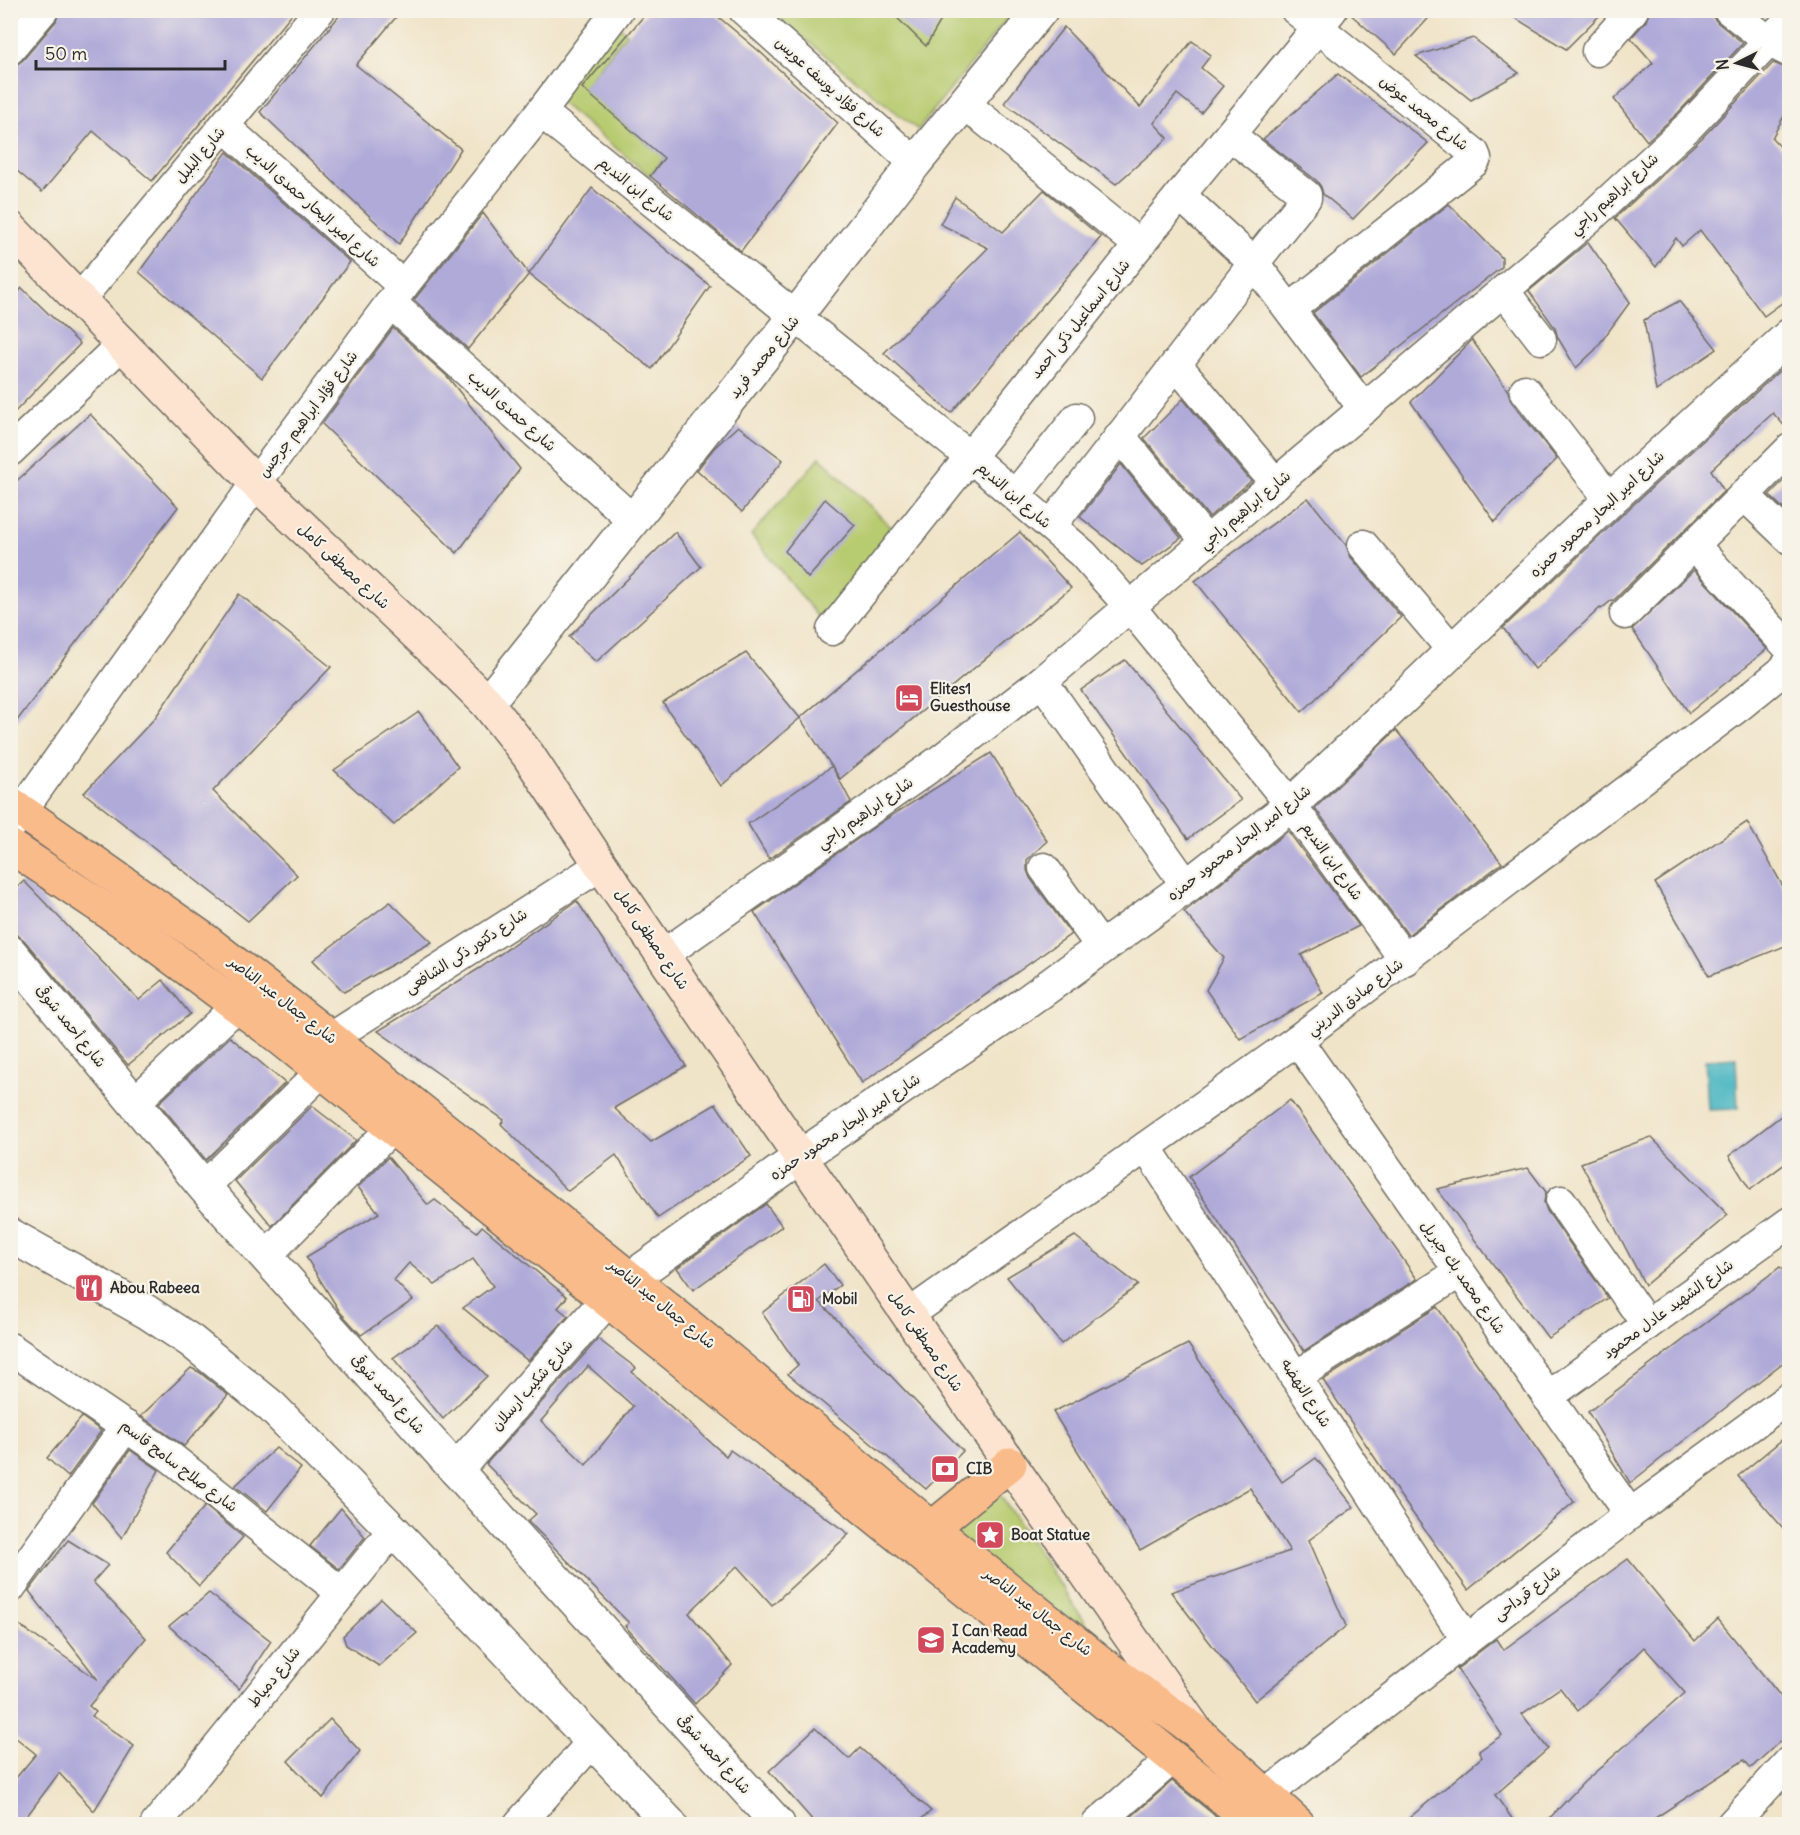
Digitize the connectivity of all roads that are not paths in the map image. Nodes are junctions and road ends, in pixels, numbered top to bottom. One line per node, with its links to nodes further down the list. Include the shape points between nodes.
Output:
1 (43, 10): 11 (street)
2 (320, 10): 15 (street, شارع البلبل)
3 (618, 10): 14 (street, شارع فؤاد ابراهيم جرجس)
4 (744, 10): 17 (street, شارع فؤاد يوسف عويس)
5 (1041, 10): 13 (street, شارع محمد فريد)
6 (1633, 10): 12 (street)
7 (1729, 10): 10 (street)
8 (1315, 16): 16 (street, شارع اسماعيل ذكى احمد); 25 (street, شارع محمد عوض, via 1476,158)
9 (1790, 19): 10 (street, شارع ابراهيم راجي)
10 (1780, 47): 22 (street, شارع ابراهيم راجي)
11 (10, 49)
12 (1597, 51)
13 (965, 104): 17 (street, شارع محمد فريد); 20 (street)
14 (541, 112): 23 (street, شارع فؤاد ابراهيم جرجس); 26 (street, شارع ابن النديم)
15 (224, 126): 23 (street, شارع امير البحار حمدى الديب); 24 (street, شارع البلبل)
16 (1230, 135): 18 (street, شارع اسماعيل ذكى احمد); 21 (street, via 1306,196)
17 (915, 163): 26 (street, شارع محمد فريد)
18 (1180, 195): 20 (street, شارع اسماعيل ذكى احمد); 21 (street)
19 (10, 228): 24 (main road, شارع مصطفى كامل)
20 (1139, 245): 37 (street, شارع اسماعيل ذكى احمد)
21 (1254, 263): 25 (street); 30 (street)
22 (1504, 291): 28 (street); 32 (street, شارع ابراهيم راجي)
23 (397, 294): 38 (street, شارع فؤاد ابراهيم جرجس); 43 (street, شارع حمدى الديب)
24 (80, 298): 29 (main road, شارع مصطفى كامل)
25 (1290, 309): 32 (street)
26 (795, 317): 37 (street, شارع ابن النديم); 43 (street, شارع محمد فريد)
27 (1790, 335): 42 (street, شارع امير البحار محمود حمزه)
28 (1541, 339)
29 (123, 343): 36 (street); 38 (main road, شارع مصطفى كامل)
30 (1176, 364): 34 (street); 39 (street)
31 (1525, 390): 42 (street)
32 (1365, 409): 39 (street, شارع ابراهيم راجي)
33 (1077, 417): 40 (street)
34 (1120, 436): 44 (street); 46 (street)
35 (1790, 449): 41 (street)
36 (10, 451)
37 (969, 456): 40 (street, شارع ابن النديم); 51 (street, شارع اسماعيل ذكى احمد)
38 (256, 483): 56 (main road, شارع مصطفى كامل); 58 (street, شارع فؤاد ابراهيم جرجس)
39 (1276, 484): 46 (street, شارع ابراهيم راجي)
40 (1016, 494): 44 (street, شارع ابن النديم)
41 (1744, 495): 45 (street); 48 (street)
42 (1610, 500): 53 (street, شارع امير البحار محمود حمزه)
43 (633, 520): 56 (street, شارع محمد فريد)
44 (1051, 526): 49 (street, شارع ابن النديم, via 1083,554)
45 (1790, 539)
46 (1207, 542): 49 (street, شارع ابراهيم راجي)
47 (1363, 545): 53 (street)
48 (1694, 545): 50 (street); 52 (street)
49 (1130, 608): 55 (street, شارع ابراهيم راجي); 57 (street, شارع ابن النديم)
50 (1625, 614)
51 (832, 630)
52 (1790, 649)
53 (1453, 651): 57 (street, شارع امير البحار محمود حمزه)
54 (1790, 662): 66 (street, شارع صادق الدريني, via 1743,703)
55 (1042, 681): 62 (street); 65 (street, شارع ابراهيم راجي, via 939,760)
56 (487, 703): 60 (main road, شارع مصطفى كامل, via 528,754)
57 (1291, 805): 62 (street, شارع امير البحار محمود حمزه); 66 (street, شارع ابن النديم)
58 (14, 814): 68 (main road, شارع جمال عبد الناصر, via 205,940)
59 (10, 846): 67 (main road, شارع جمال عبد الناصر, via 131,927)
60 (602, 865): 65 (main road, شارع مصطفى كامل); 68 (street, شارع دكتور ذكى الشافعى)
61 (1044, 868): 63 (street)
62 (1187, 886): 63 (street, شارع امير البحار محمود حمزه)
63 (1102, 948): 74 (street, شارع امير البحار محمود حمزه)
64 (10, 952): 71 (street, شارع أحمد شوقى)
65 (663, 956): 74 (main road, شارع مصطفى كامل)
66 (1405, 960): 69 (street, شارع صادق الدريني)
67 (237, 1006): 70 (main road, شارع جمال عبد الناصر); 71 (street)
68 (332, 1038): 81 (main road, شارع جمال عبد الناصر)
69 (1297, 1040): 73 (street, شارع صادق الدريني); 80 (street, شارع محمد بك جبريل)
70 (321, 1072): 72 (main road, شارع جمال عبد الناصر); 75 (street)
71 (134, 1103): 75 (street, شارع أحمد شوقى)
72 (392, 1128): 79 (street); 82 (main road, شارع جمال عبد الناصر)
73 (1146, 1147): 83 (street, شارع صادق الدريني); 86 (street, شارع النهضه)
74 (800, 1156): 81 (street, شارع امير البحار محمود حمزه); 83 (main road, شارع مصطفى كامل)
75 (204, 1187): 79 (street, شارع أحمد شوقى)
76 (1560, 1201): 84 (street)
77 (1790, 1222): 84 (street, شارع الشهيد عادل محمود)
78 (10, 1235): 93 (street, via 147,1312 224,1367 272,1407)
79 (266, 1256): 91 (street, شارع أحمد شوقى)
80 (1460, 1272): 86 (street); 87 (street, شارع محمد بك جبريل)
81 (631, 1278): 94 (main road, شارع جمال عبد الناصر)
82 (607, 1300): 91 (street, شارع شكيب ارسلان); 94 (main road, شارع جمال عبد الناصر)
83 (908, 1315): 90 (main road, شارع مصطفى كامل)
84 (1647, 1325): 87 (street, شارع الشهيد عادل محمود)
85 (10, 1348): 89 (street, شارع صلاح سامح قاسم)
86 (1295, 1377): 97 (street, شارع النهضه)
87 (1547, 1397): 92 (street, شارع محمد بك جبريل)
88 (1790, 1397): 92 (street, شارع قرداحى)
89 (126, 1426): 95 (street); 96 (street, شارع صلاح سامح قاسم)
90 (1010, 1464): 94 (main road); 98 (main road, شارع مصطفى كامل)
91 (456, 1470): 106 (street, شارع أحمد شوقى)
92 (1630, 1514): 97 (street, شارع قرداحى)
93 (393, 1530): 96 (street, شارع دمياط); 99 (street)
94 (923, 1539): 98 (main road, شارع جمال عبد الناصر); 100 (main road, شارع جمال عبد الناصر)
95 (16, 1570)
96 (342, 1593): 103 (street, شارع دمياط)
97 (1467, 1640): 102 (street, شارع قرداحى)
98 (1196, 1731): 102 (main road, شارع جمال عبد الناصر)
99 (592, 1742): 104 (street); 105 (street)
100 (1173, 1758): 107 (street); 108 (main road, شارع جمال عبد الناصر)
101 (1790, 1761): 110 (street)
102 (1266, 1794): 109 (main road, شارع جمال عبد الناصر)
103 (156, 1824)
104 (519, 1824)
105 (670, 1824)
106 (778, 1824)
107 (1096, 1824)
108 (1252, 1824)
109 (1298, 1824)
110 (1732, 1824)

